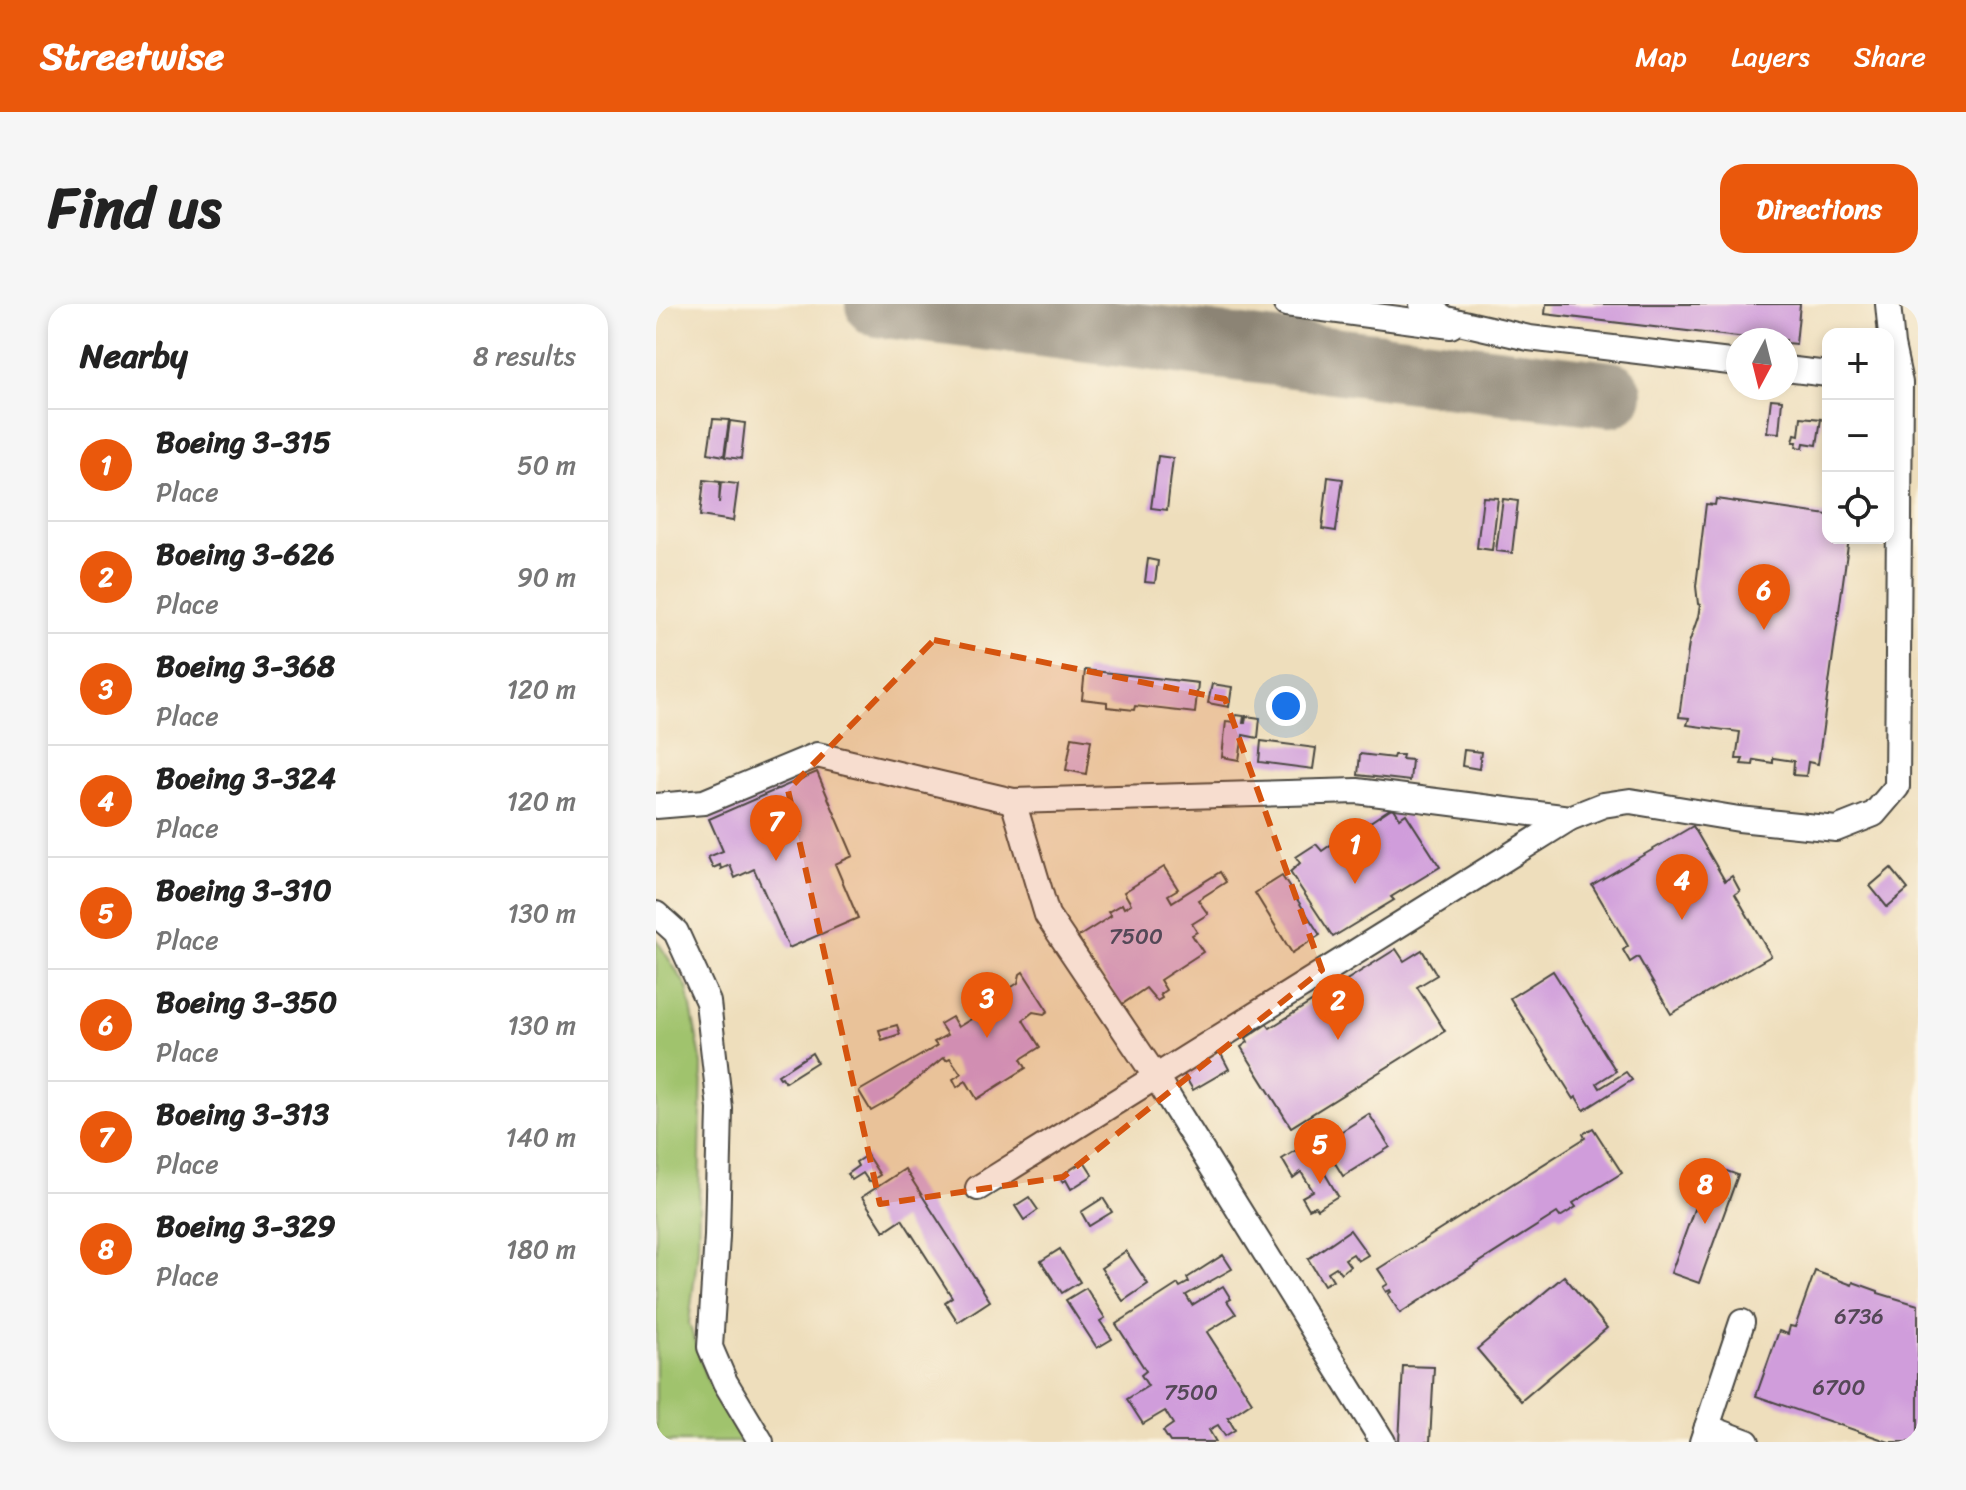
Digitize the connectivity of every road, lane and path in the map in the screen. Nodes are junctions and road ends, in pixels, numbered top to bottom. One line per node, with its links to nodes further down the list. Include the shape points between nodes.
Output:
1 (1286, 304): 4 (lane)
2 (1422, 304): 4 (lane, via 1446,319)
3 (1888, 304): 8 (lane)
4 (1488, 330): 5 (lane)
5 (1726, 362)
6 (1798, 370): 7 (lane)
7 (1822, 373)
8 (1902, 383): 9 (lane)
9 (1908, 636): 10 (lane)
10 (1908, 767): 13 (lane, via 1874,814 1836,829 1630,801)
11 (1013, 801): 12 (lane, via 817,755 704,802); 13 (lane, via 1357,791); 15 (lane, via 1047,915)
12 (656, 806)
13 (1570, 818): 15 (lane)
14 (656, 914): 19 (lane, via 676,932 708,1002 720,1109 710,1347)
15 (1156, 1077): 16 (lane); 20 (lane)
16 (978, 1188)
17 (1742, 1322): 18 (lane)
18 (1704, 1434): 21 (lane)
19 (761, 1442)
20 (1383, 1442)
21 (1747, 1442)

